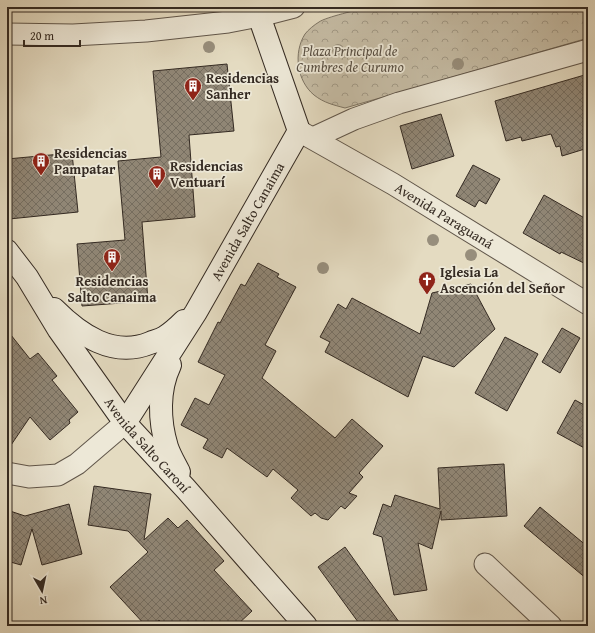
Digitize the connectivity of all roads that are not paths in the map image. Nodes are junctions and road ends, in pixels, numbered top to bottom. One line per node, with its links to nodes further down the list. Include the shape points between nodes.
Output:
1 (294, 7): 2 (street)
2 (258, 12): 3 (street, via 228,22 132,32 73,35); 5 (main road)
3 (7, 34)
4 (588, 50): 5 (street, via 400,103)
5 (306, 134): 8 (street, Avenida Paraguaná, via 393,184); 9 (main road, Avenida Salto Canaima)
6 (7, 251): 7 (main road, Avenida Salto Caroní)
7 (27, 277): 9 (main road, via 70,324 103,345 141,347 164,338); 10 (main road, Avenida Salto Caroní, via 59,330)
8 (588, 304)
9 (196, 312): 10 (main road, Avenida Salto Canaima); 12 (main road, via 167,370 162,394 161,418 167,447)
10 (125, 423): 11 (street, via 77,464 58,474 29,477); 12 (main road, Avenida Salto Caroní)
11 (7, 473)
12 (186, 489): 14 (main road, Avenida Salto Caroní)
13 (485, 564): 15 (street)
14 (306, 626)
15 (551, 626)

